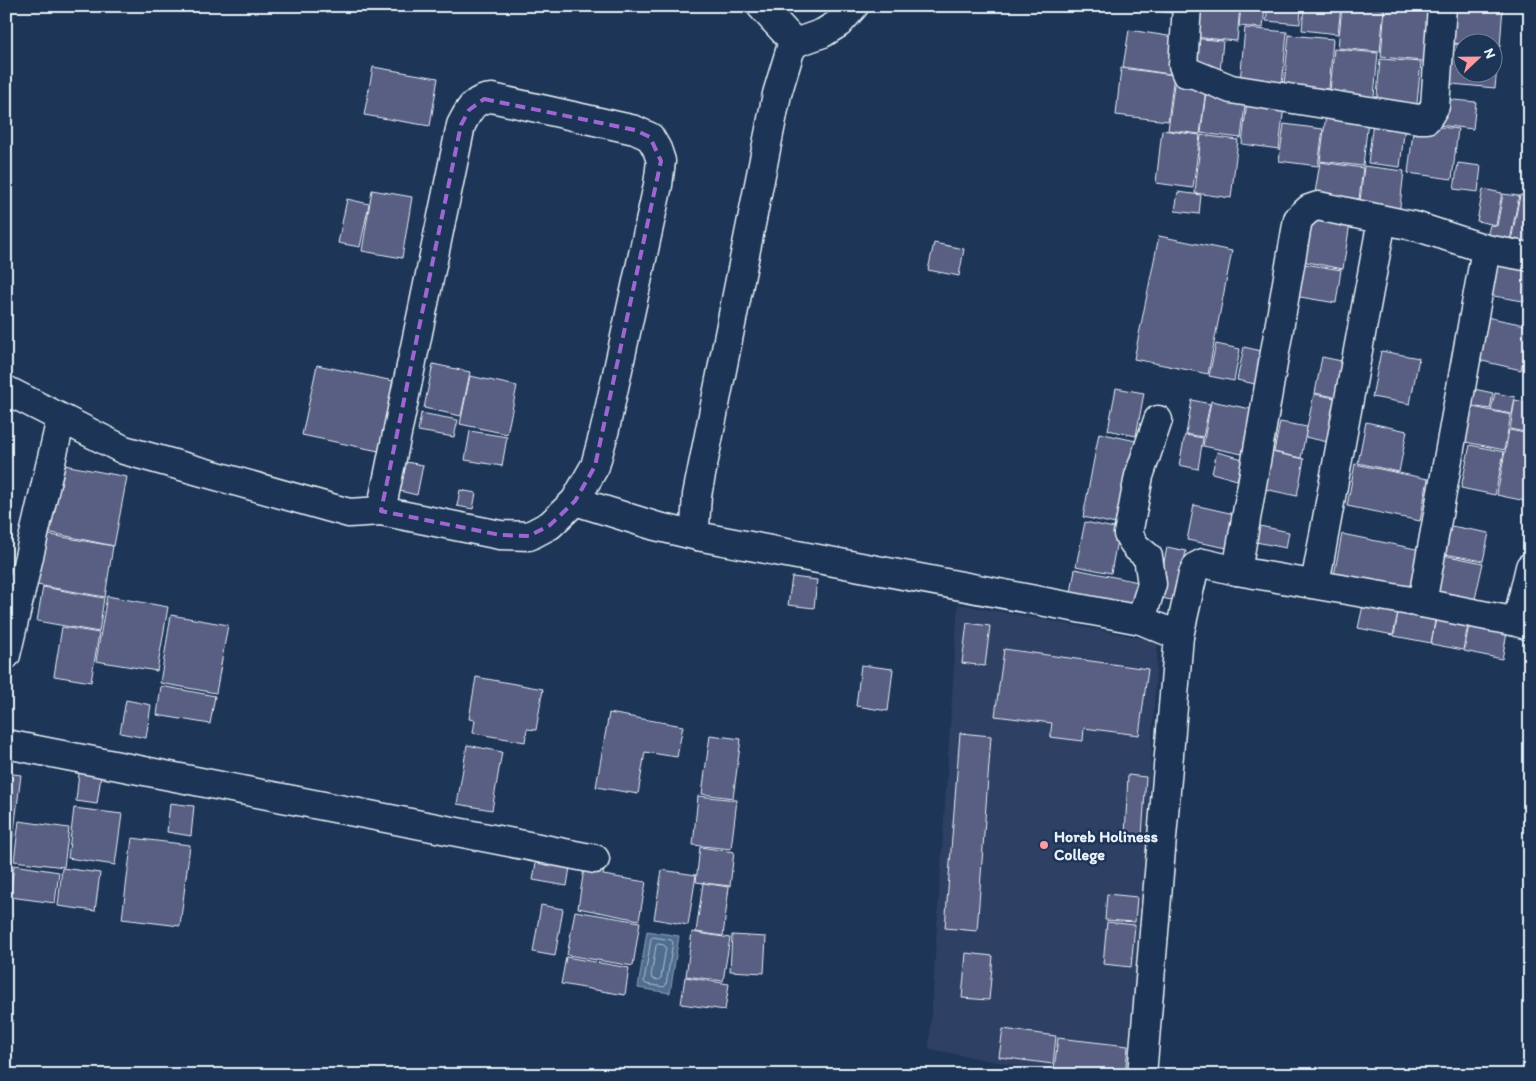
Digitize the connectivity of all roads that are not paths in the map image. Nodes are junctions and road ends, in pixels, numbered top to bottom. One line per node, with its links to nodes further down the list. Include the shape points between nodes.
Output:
1 (761, 6): 5 (street)
2 (854, 6): 5 (street, via 823,33)
3 (1187, 6): 4 (street, via 1183,65 1186,73 1231,88 1419,120 1427,119 1437,92)
4 (1442, 6)
5 (795, 42): 14 (street, via 775,104 697,495)
6 (1382, 220): 7 (street, via 1418,227); 16 (street, via 1318,206 1298,219); 17 (street)
7 (1486, 249): 8 (street); 18 (street)
8 (1530, 257)
9 (6, 390): 10 (street)
10 (61, 419): 13 (street, via 124,450 349,513); 22 (street)
11 (1158, 420): 19 (street, via 1139,476 1128,534 1148,557 1152,584)
12 (575, 501): 13 (street, via 550,525 529,536 500,535); 13 (street, via 595,466 605,429 661,161 650,137 635,130 492,98 477,102 461,125); 14 (street)
13 (381, 511)
14 (697, 536): 19 (street)
15 (1530, 566): 20 (street)
16 (1237, 571): 17 (street); 21 (street, via 1203,563 1196,566)
17 (1314, 584): 18 (street)
18 (1422, 603): 20 (street)
19 (1141, 620): 21 (street)
20 (1523, 624)
21 (1179, 636): 25 (street)
22 (6, 655)
23 (6, 744): 24 (street)
24 (596, 859)
25 (1142, 1075)

